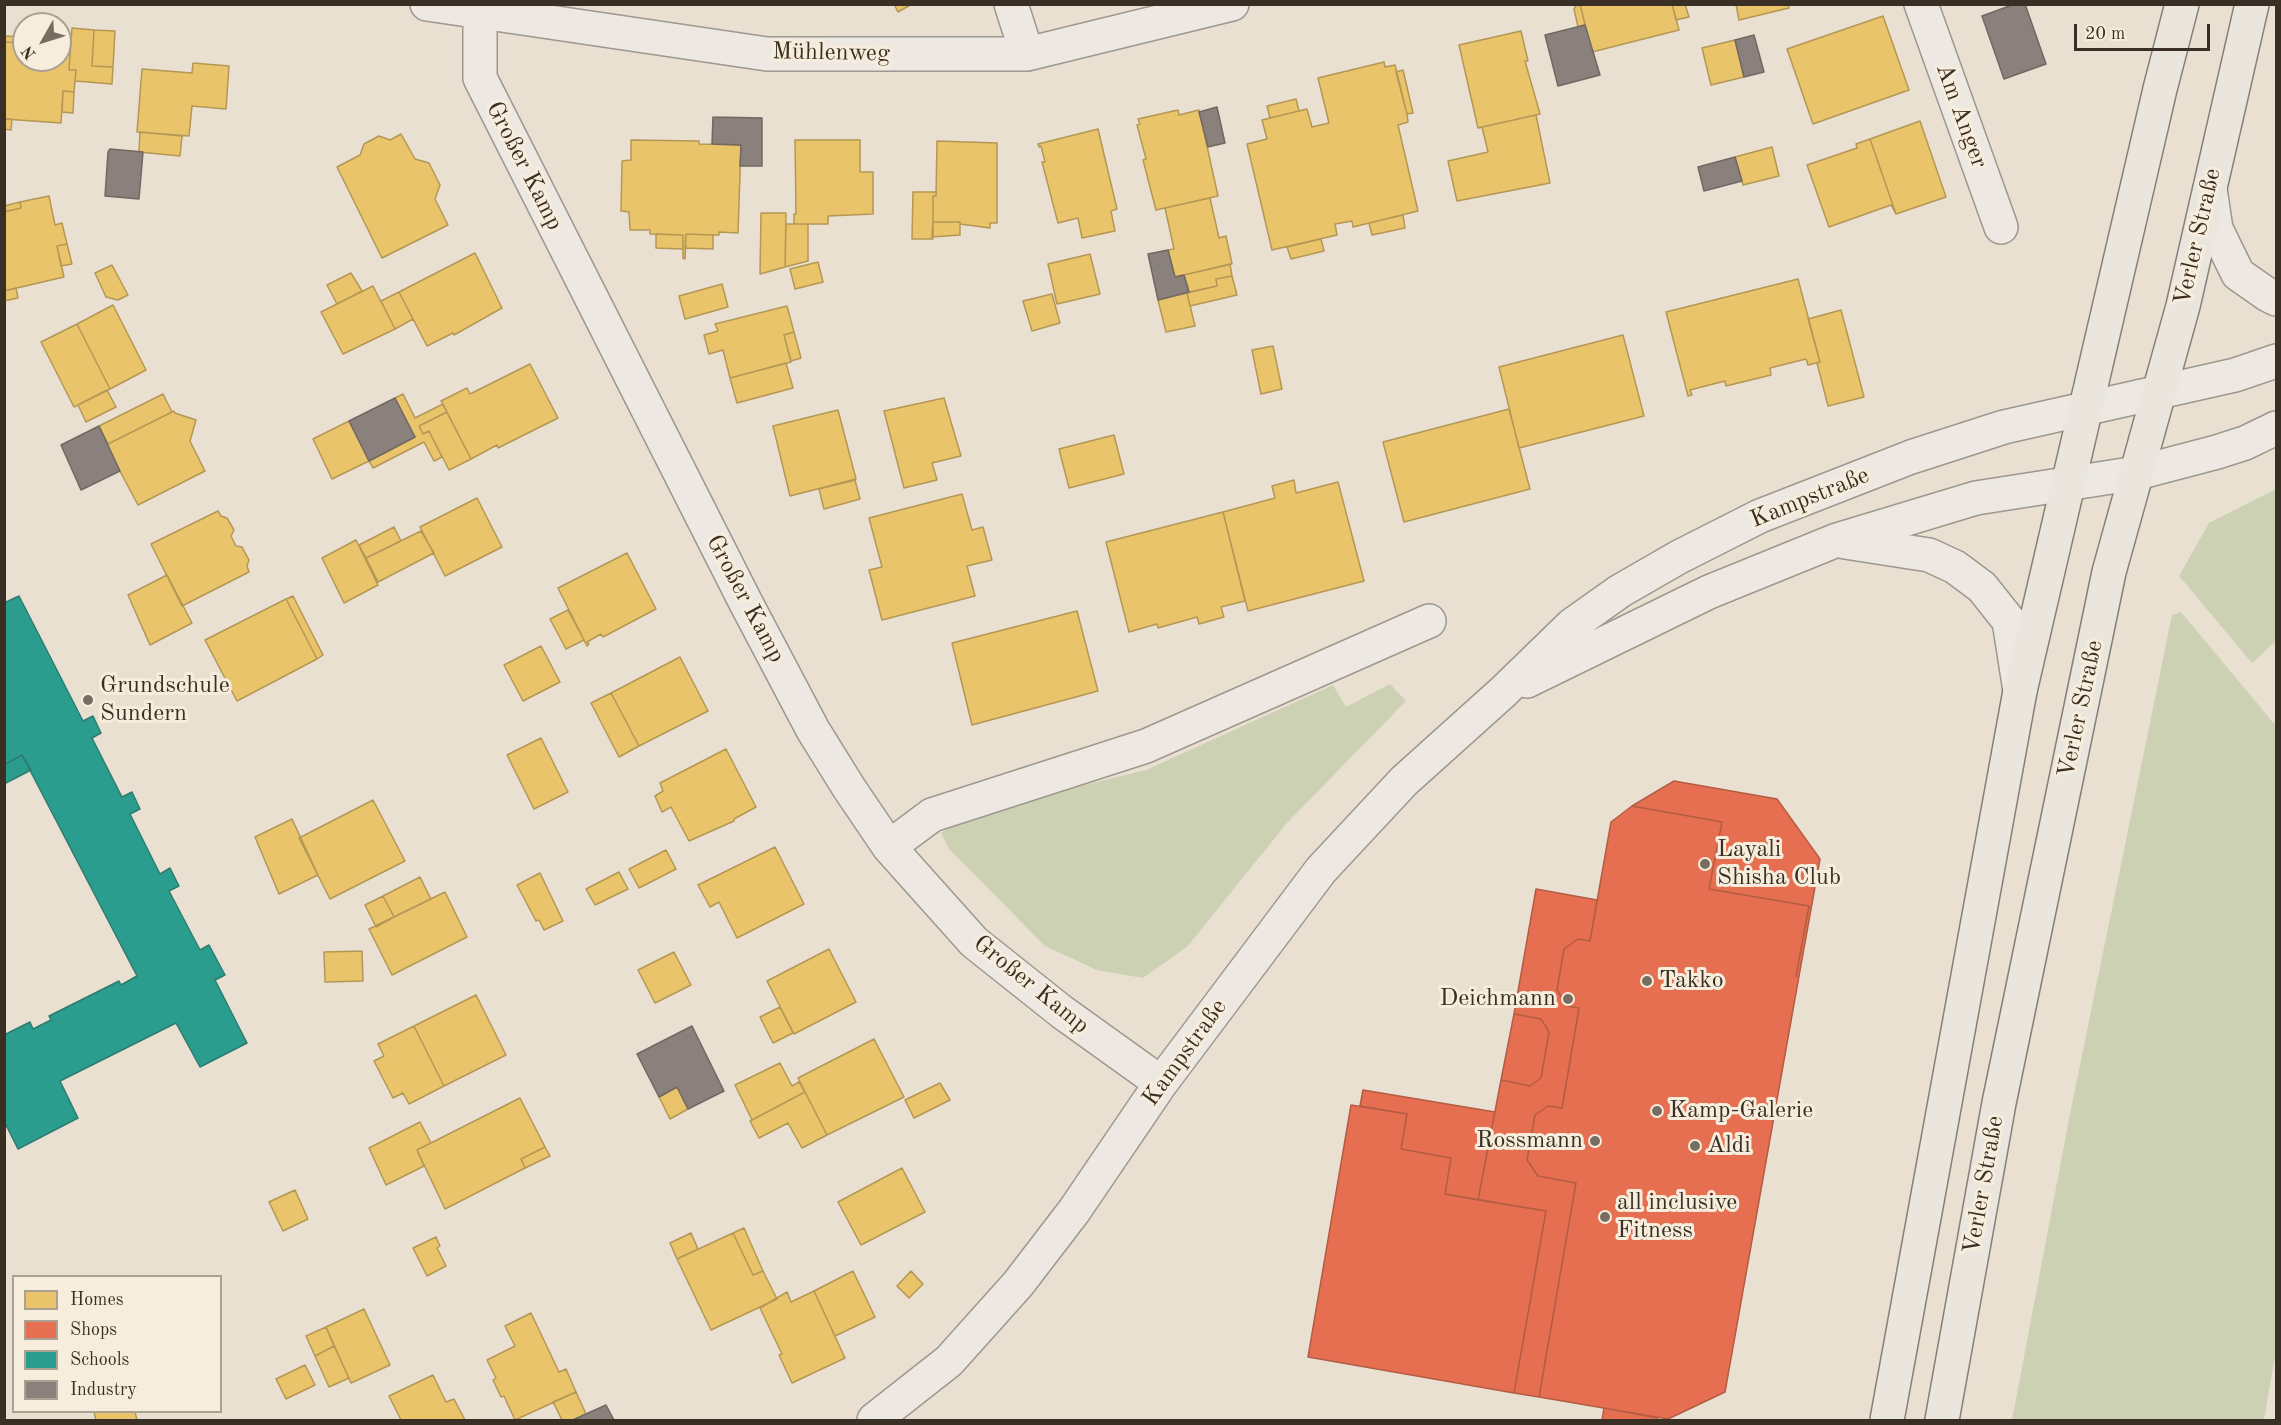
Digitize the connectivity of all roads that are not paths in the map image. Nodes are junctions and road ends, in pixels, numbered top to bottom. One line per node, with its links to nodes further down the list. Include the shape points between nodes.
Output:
1 (427, 4): 7 (street, Mühlenweg)
2 (1011, 4): 8 (street)
3 (1232, 4): 8 (street, Mühlenweg)
4 (1921, 4): 10 (street, Am Anger)
5 (2182, 4): 14 (main road)
6 (2252, 4): 9 (main road, Verler Straße)
7 (480, 13): 8 (street, Mühlenweg, via 767,54); 22 (street, Großer Kamp, via 480,78 813,730)
8 (1027, 54)
9 (2210, 189): 11 (street, via 2216,229 2238,274); 13 (main road, Verler Straße)
10 (2001, 227)
11 (2277, 299)
12 (2277, 361): 13 (street, Kampstraße)
13 (2159, 393): 14 (street, Kampstraße); 16 (main road, Verler Straße)
14 (2085, 409): 17 (main road); 21 (street, Kampstraße, via 2004,427 1911,457 1760,516 1620,591 1572,625)
15 (2277, 428): 16 (street, Kampstraße, via 2217,452)
16 (2137, 473): 17 (street, Kampstraße); 26 (main road, Verler Straße, via 2109,572 2003,1080)
17 (2068, 483): 18 (street, Kampstraße, via 1976,498); 20 (main road)
18 (1837, 540): 20 (street, Kampstraße, via 1929,555 1982,586 2009,621); 21 (street, Kampstraße, via 1699,596)
19 (1429, 621): 22 (street, via 1146,746 932,815)
20 (2020, 691): 25 (main road)
21 (1503, 692): 23 (street, Kampstraße, via 1404,781 1321,870)
22 (889, 847): 23 (street, Großer Kamp, via 974,942)
23 (1161, 1083): 24 (street, Kampstraße, via 1018,1284 949,1361)
24 (874, 1420)
25 (1887, 1420)
26 (1942, 1420)

